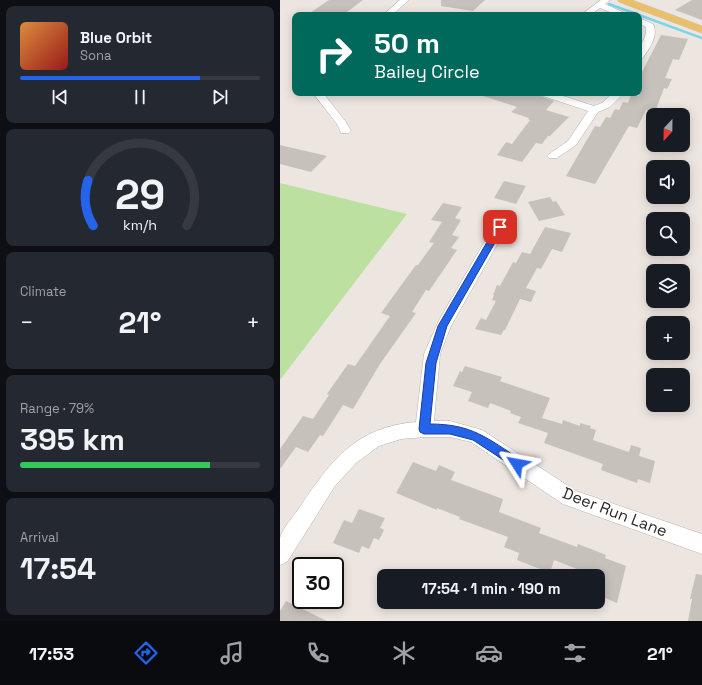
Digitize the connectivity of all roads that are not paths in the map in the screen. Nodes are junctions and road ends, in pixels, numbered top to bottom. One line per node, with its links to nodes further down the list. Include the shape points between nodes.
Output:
1 (405, 0): 4 (street)
2 (623, 0): 8 (main road)
3 (602, 2): 5 (street); 6 (street)
4 (391, 12)
5 (589, 12)
6 (619, 12)
7 (642, 22): 9 (street, via 652,29)
8 (702, 30)
9 (642, 52)
10 (320, 96): 14 (street)
11 (553, 96): 13 (street)
12 (616, 96): 13 (street, via 606,105)
13 (594, 110): 15 (street, via 572,142)
14 (345, 131)
15 (553, 156)
16 (500, 227): 17 (street, via 440,333 432,354)
17 (424, 429): 18 (street, Deer Run Lane, via 450,429 476,436 570,498); 19 (street, Deer Run Lane, via 401,431 373,440 350,457 328,480)
18 (702, 544)
19 (280, 555)

